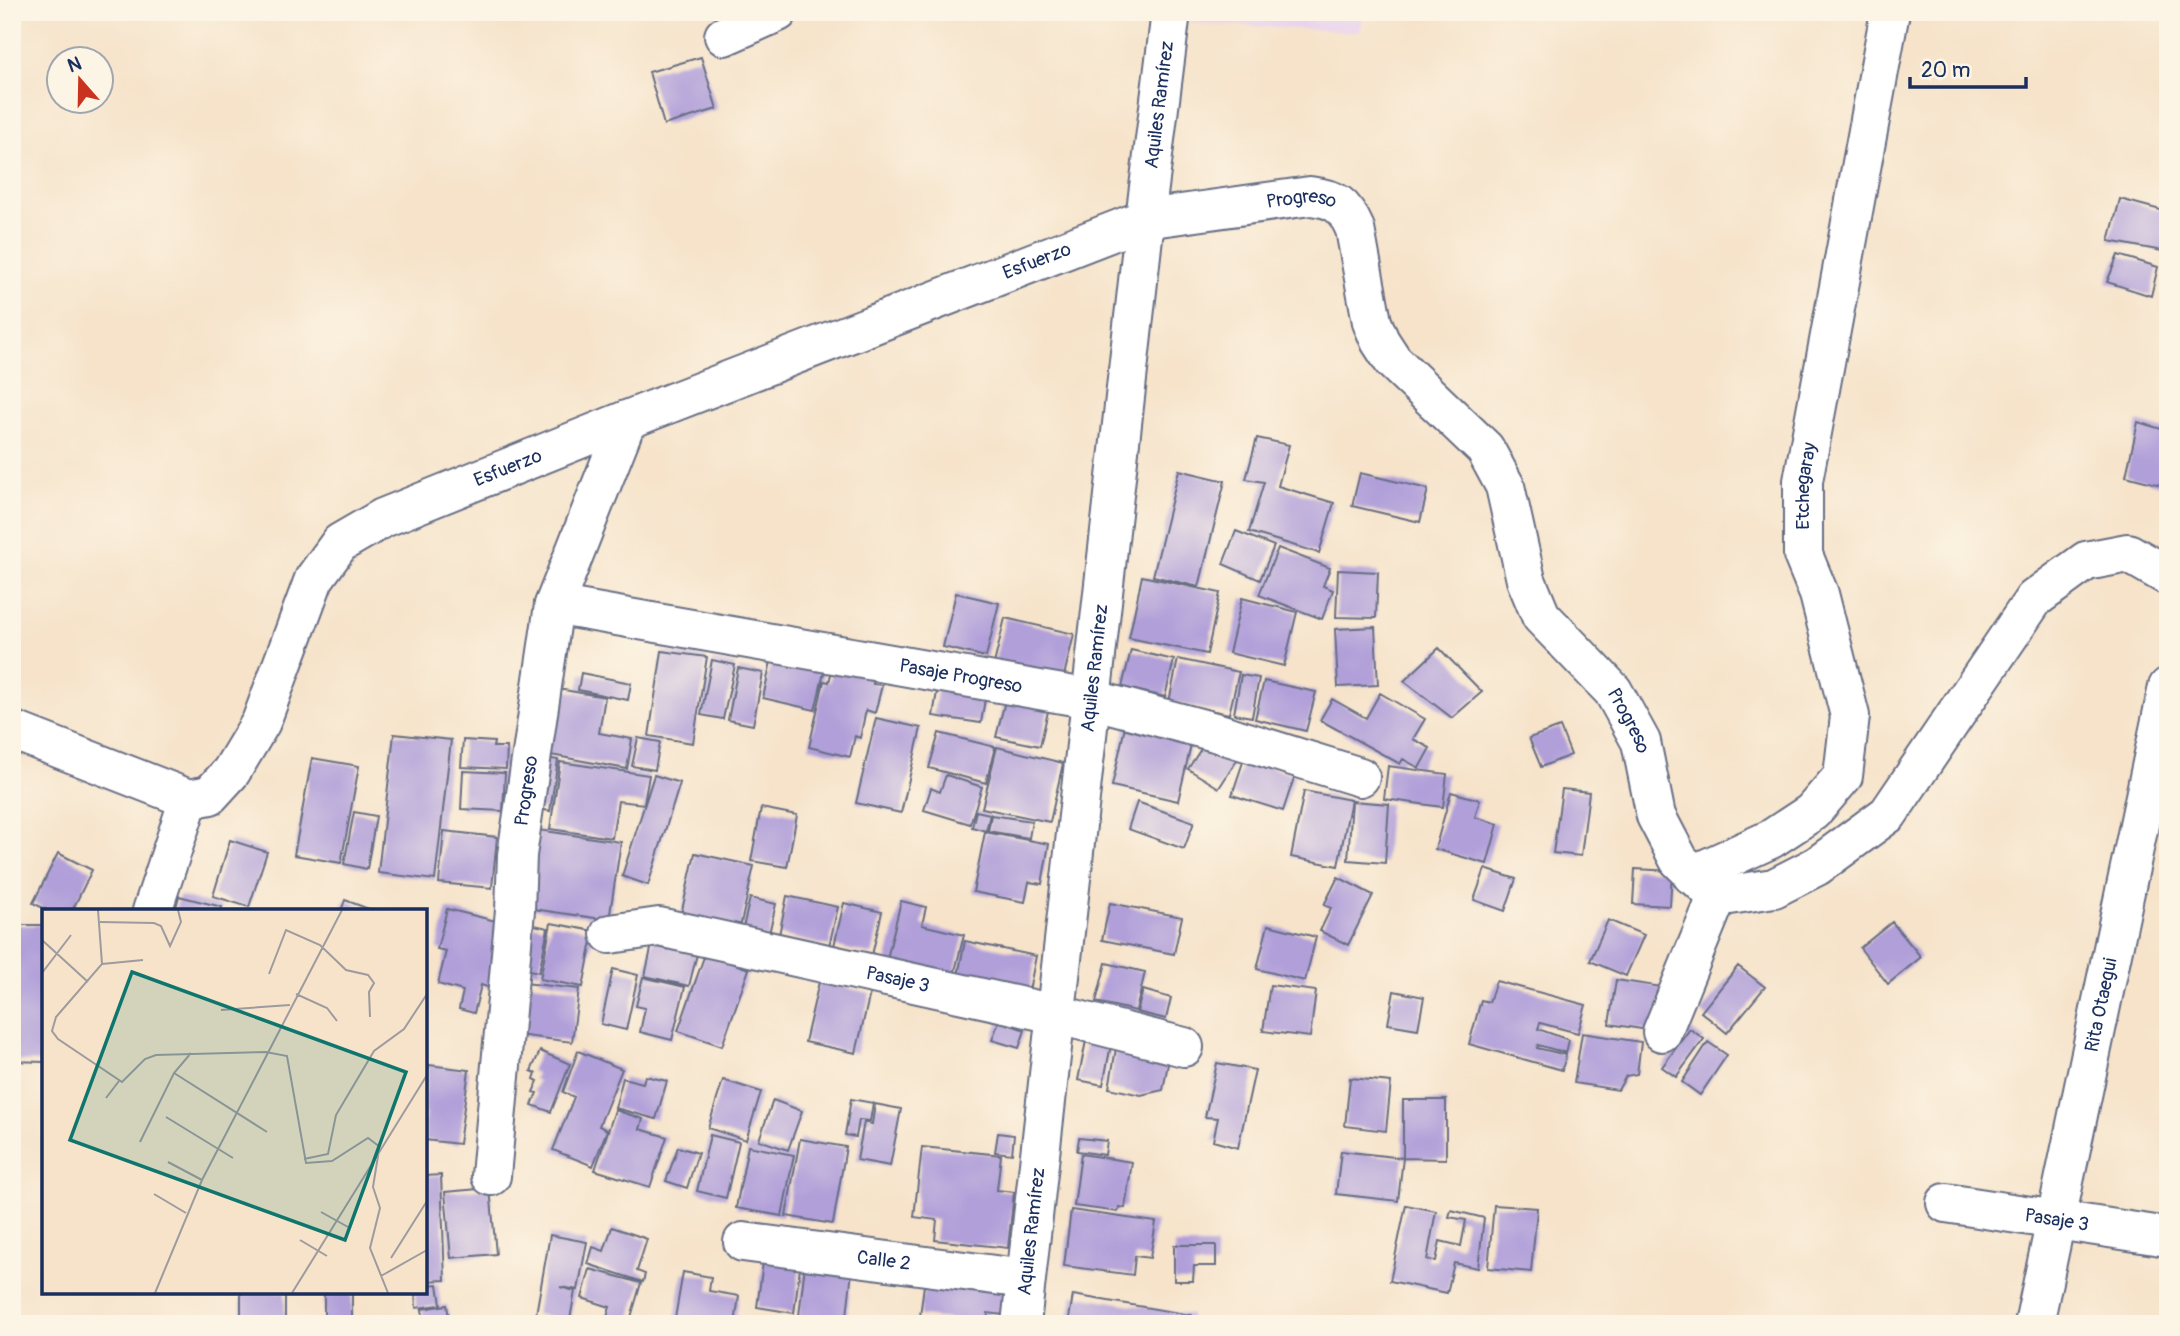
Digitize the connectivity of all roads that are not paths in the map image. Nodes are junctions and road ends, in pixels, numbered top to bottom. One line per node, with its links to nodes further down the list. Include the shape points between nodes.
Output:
1 (778, 12): 4 (street)
2 (1171, 12): 5 (street, Aquiles Ramírez)
3 (1890, 12): 14 (street, Etchegaray, via 1803,481 1802,555 1819,594 1850,716 1843,776 1812,812)
4 (724, 36)
5 (1144, 219): 6 (street, Esfuerzo); 10 (street, Aquiles Ramírez); 14 (street, Progreso, via 1310,196 1340,205 1355,229 1372,322 1380,341 1393,361 1485,449 1505,486 1526,580 1541,616 1613,691 1641,743 1656,816 1679,860)
6 (627, 420): 8 (street, Progreso); 13 (street, Esfuerzo, via 383,518 340,543 314,579 261,722 231,772 210,795)
7 (2168, 576): 14 (street, via 2128,554 2086,561 2034,599 1888,814 1817,866 1774,888)
8 (554, 605): 10 (street, Pasaje Progreso); 20 (street, Progreso, via 517,855)
9 (2168, 687): 22 (street, Rita Otaegui)
10 (1091, 699): 12 (street, Pasaje Progreso); 17 (street, Aquiles Ramírez)
11 (12, 730): 13 (street)
12 (1360, 777)
13 (189, 799): 15 (street)
14 (1704, 886): 18 (street)
15 (153, 909)
16 (610, 934): 17 (street, Pasaje 3, via 659,927)
17 (1055, 1014): 19 (street, Pasaje 3); 25 (street, Aquiles Ramírez)
18 (1662, 1032)
19 (1184, 1047)
20 (491, 1176)
21 (1946, 1203): 22 (street, Pasaje 3)
22 (2056, 1221): 23 (street, Pasaje 3); 27 (street, Rita Otaegui)
23 (2168, 1237)
24 (743, 1242): 25 (street, Calle 2)
25 (1026, 1279): 26 (street, Aquiles Ramírez)
26 (1021, 1324)
27 (2034, 1324)

